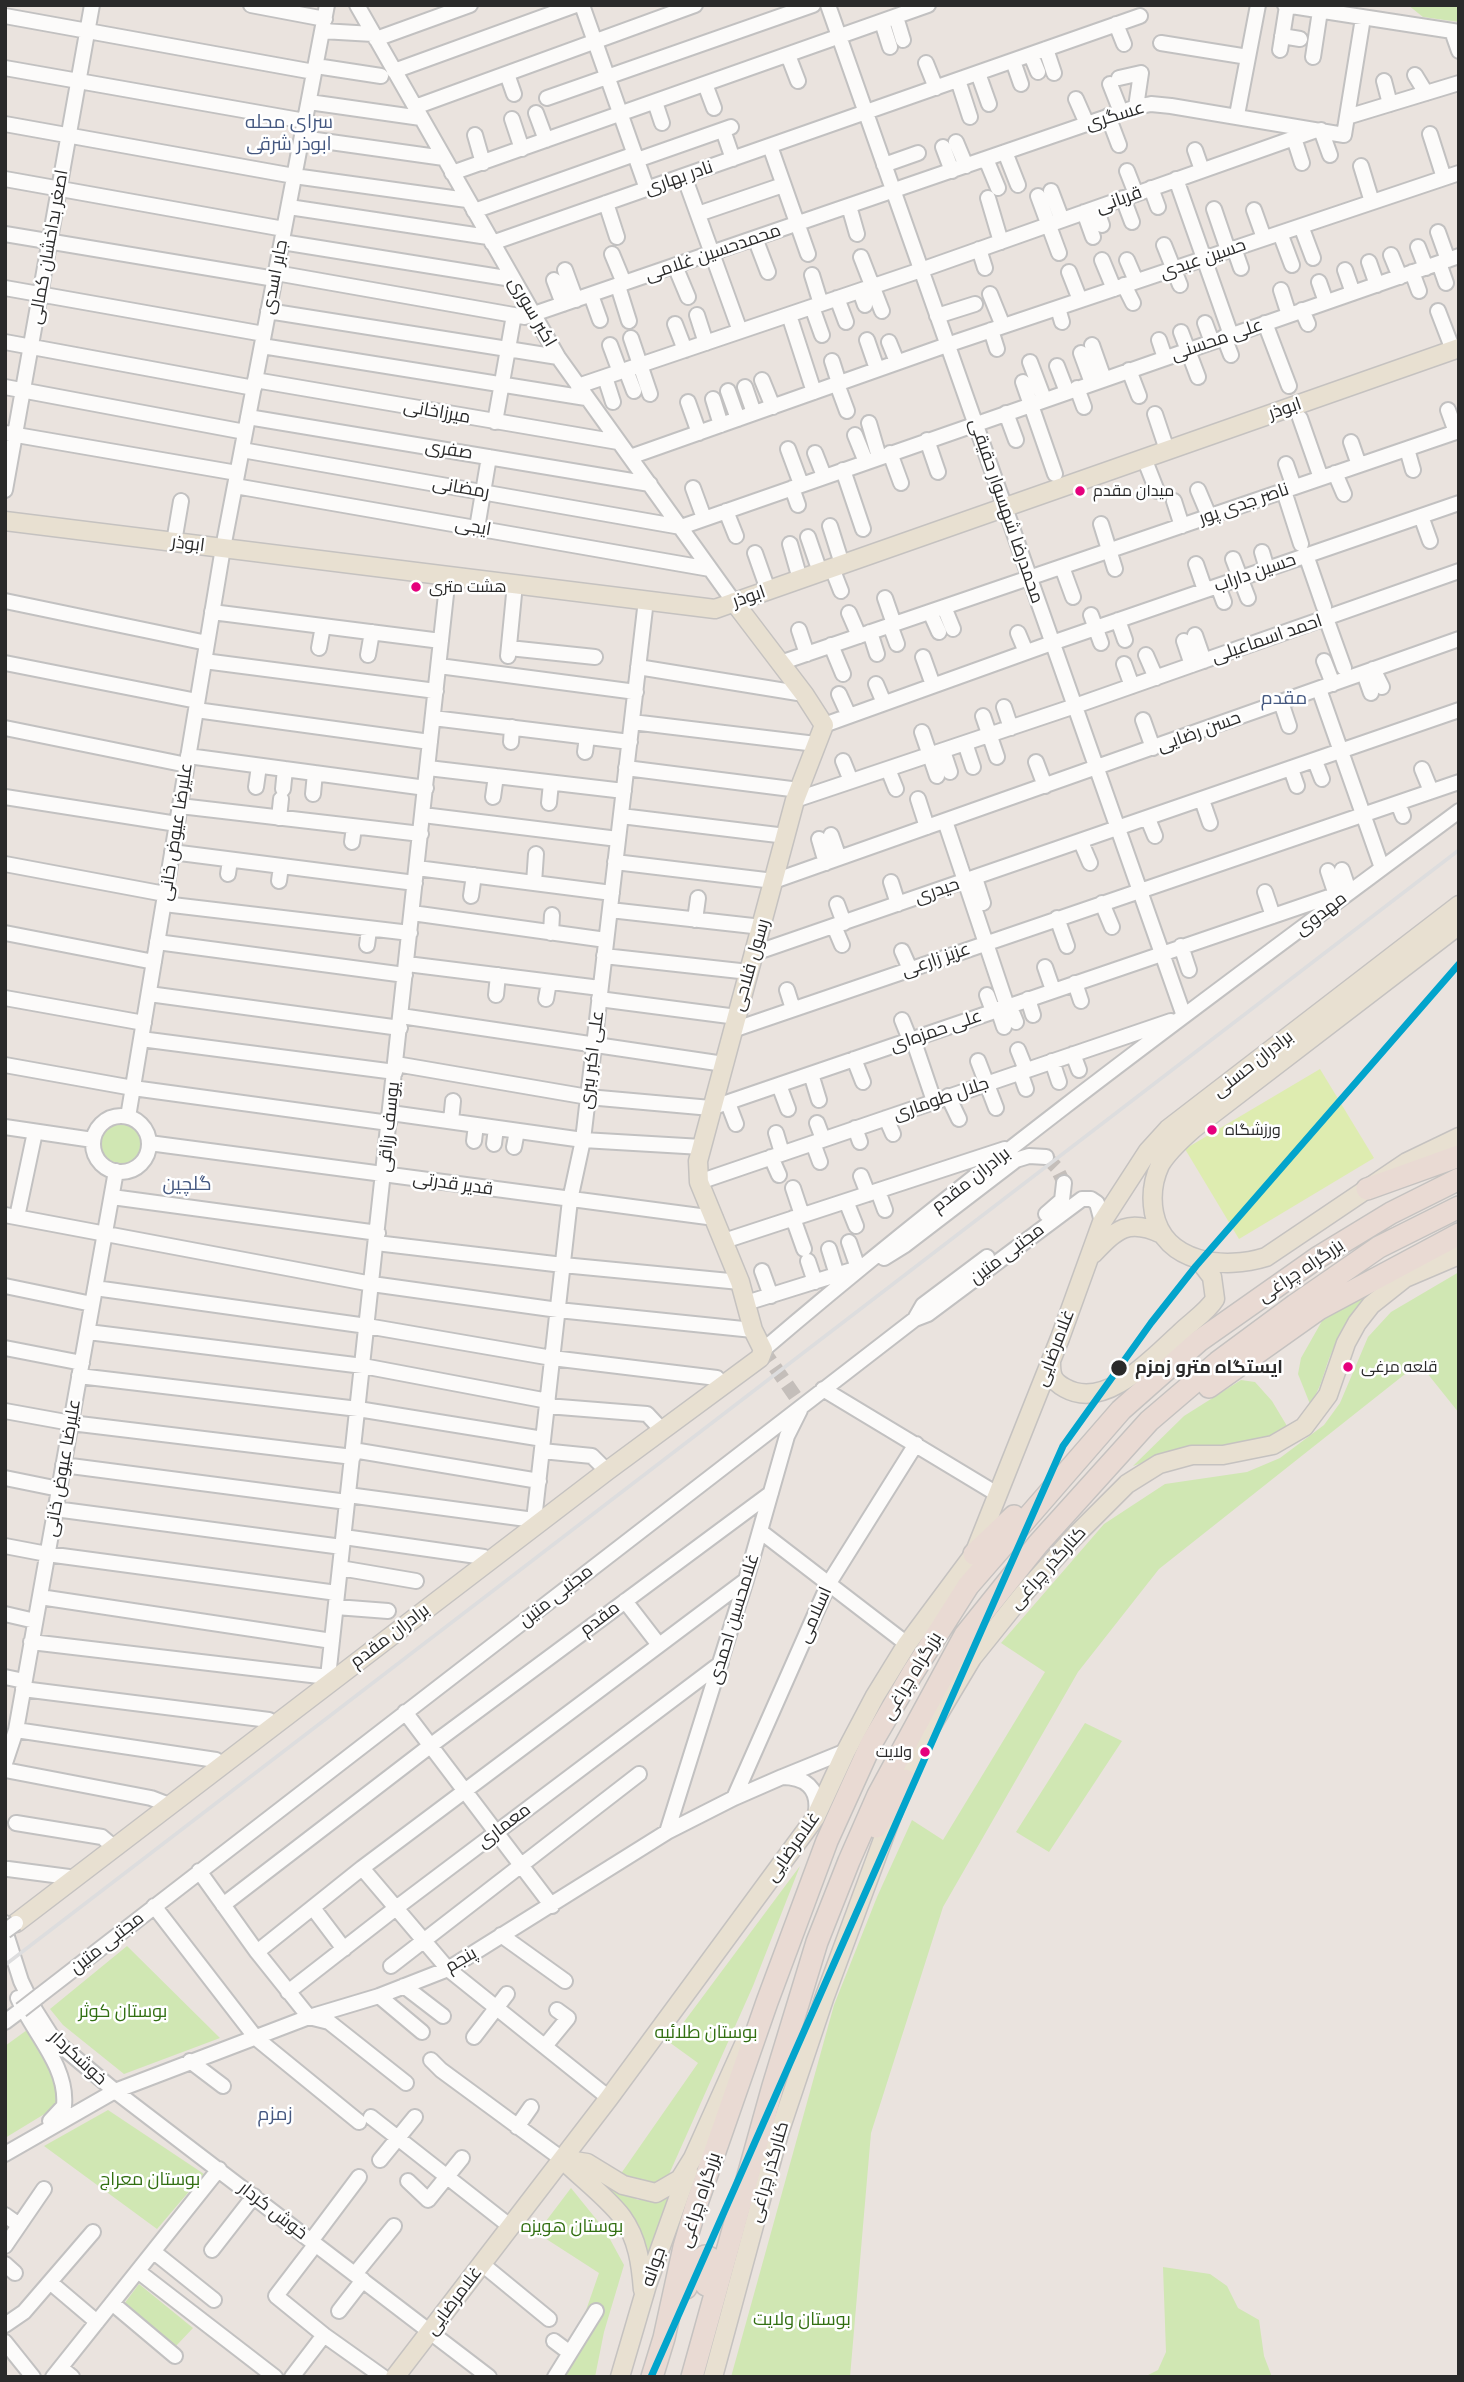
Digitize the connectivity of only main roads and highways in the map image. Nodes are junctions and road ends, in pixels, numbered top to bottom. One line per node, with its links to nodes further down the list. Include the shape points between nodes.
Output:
1 (1456, 349): 3 (main road, ابوذر)
2 (5, 521): 3 (main road, ابوذر, via 715,609)
3 (734, 602): 18 (main road, رسول فلاحی, via 824,725 797,795 724,1064 720,1105 698,1161 699,1182)
4 (1459, 905): 15 (main road, برادران حسنی, via 1168,1129 1148,1151 1102,1222)
5 (1459, 925): 11 (main road, برادران حسنی, via 1175,1145 1154,1183 1152,1201)
6 (1459, 1138): 9 (main road, via 1407,1162)
7 (1459, 1156): 9 (highway)
8 (1459, 1179): 20 (highway, بزرگراه چراغی, via 1317,1258 1199,1341 1121,1410)
9 (1367, 1189): 16 (main road, via 1266,1256 1239,1262)
10 (1459, 1207): 21 (highway, بزرگراه چراغی, via 1380,1247 1217,1362 1149,1421)
11 (1162, 1234): 15 (main road, via 1147,1227 1120,1229); 16 (main road, via 1174,1247)
12 (1459, 1234): 21 (highway, بزرگراه چراغی, via 1319,1309 1225,1374 1127,1460 1050,1540)
13 (1459, 1242): 17 (main road)
14 (1459, 1255): 17 (main road, کنارگذر چراغی)
15 (1089, 1258): 19 (main road, غلامرضایی)
16 (1199, 1260): 19 (main road, via 1212,1277 1215,1299 1126,1380 1097,1392 1068,1390 1054,1381)
17 (1405, 1278): 23 (main road, کنارگذر چراغی, via 1371,1305 1357,1323 1328,1395 1304,1427 1273,1445 1159,1464 1127,1484 1073,1538 972,1658)
18 (763, 1350): 24 (main road, برادران مقدم, via 754,1352)
19 (1051, 1360): 22 (main road, غلامرضایی)
20 (1076, 1461): 22 (highway); 25 (highway, بزرگراه چراغی, via 968,1586 878,1732 827,1841)
21 (1038, 1544): 26 (highway, بزرگراه چراغی, via 965,1635 884,1784 826,1919)
22 (974, 1554): 27 (main road, غلامرضایی, via 875,1696 815,1818 609,2098)
23 (905, 1780): 26 (highway, via 877,1824 823,1960); 35 (main road, کنارگذر چراغی, via 791,2094)
24 (9, 1924)
25 (767, 2002): 28 (main road); 30 (highway, بزرگراه چراغی, via 696,2206)
26 (794, 2015): 34 (highway, بزرگراه چراغی)
27 (557, 2157): 28 (main road, via 587,2163 623,2185 656,2193 680,2179); 29 (main road, via 622,2216 640,2260); 31 (main road, غلامرضایی, via 511,2227)
28 (693, 2158): 29 (main road, جوانه)
29 (644, 2296): 32 (main road, جوانه)
30 (664, 2338): 33 (highway, بزرگراه چراغی); 34 (highway, via 692,2269 699,2258 710,2258 692,2340)
31 (395, 2377)
32 (620, 2377)
33 (652, 2377)
34 (691, 2377)
35 (713, 2377)

